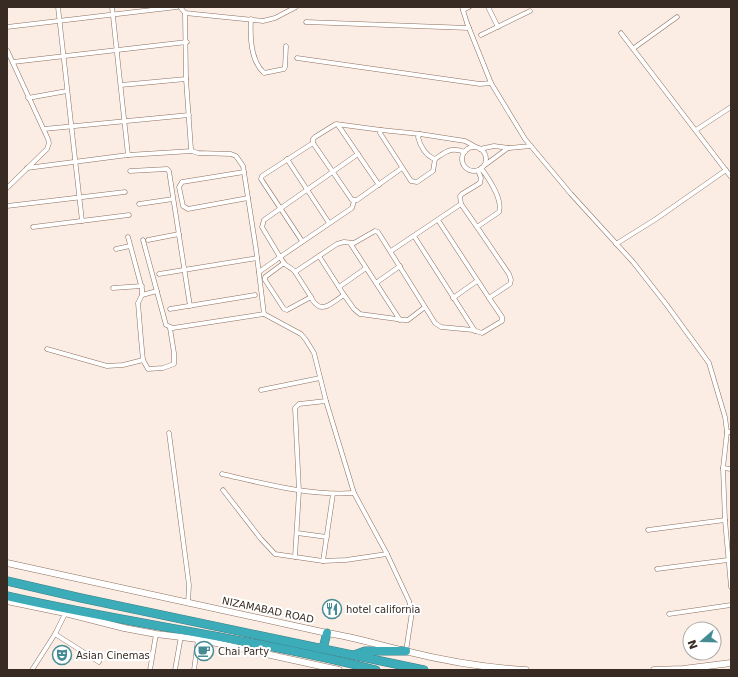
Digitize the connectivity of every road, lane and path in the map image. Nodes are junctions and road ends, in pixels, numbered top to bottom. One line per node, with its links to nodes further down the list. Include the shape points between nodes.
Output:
1 (58, 7): 14 (street)
2 (112, 7): 11 (street)
3 (177, 7): 11 (street)
4 (180, 7): 10 (street)
5 (296, 7): 13 (street, via 275,18 263,21)
6 (468, 7): 8 (street)
7 (488, 7): 17 (street)
8 (463, 8): 18 (street)
9 (530, 10): 17 (street)
10 (185, 13): 13 (street); 21 (street)
11 (112, 15): 14 (street); 25 (street)
12 (677, 17): 23 (street)
13 (251, 19): 22 (street, via 251,47 264,73 285,68)
14 (60, 22): 16 (street); 26 (street)
15 (306, 22): 18 (street)
16 (7, 27)
17 (498, 27): 20 (street)
18 (469, 28): 30 (street)
19 (621, 33): 23 (street)
20 (481, 35)
21 (186, 42): 25 (street); 29 (street)
22 (286, 46)
23 (634, 48): 41 (street)
24 (7, 50): 28 (street)
25 (115, 51): 26 (street); 31 (street)
26 (64, 56): 28 (street); 32 (street)
27 (297, 58): 30 (street, via 480,84)
28 (13, 62): 33 (street)
29 (186, 79): 31 (street); 35 (street)
30 (491, 83): 44 (street)
31 (121, 85): 36 (street)
32 (67, 91): 33 (street); 38 (street)
33 (28, 98): 39 (street)
34 (731, 107): 41 (street)
35 (189, 116): 36 (street); 47 (street)
36 (124, 122): 38 (street); 50 (street)
37 (338, 125): 40 (street); 43 (street, via 333,125 315,137); 49 (street)
38 (72, 127): 39 (street); 53 (street)
39 (44, 130): 54 (street, via 49,146)
40 (381, 130): 42 (street); 55 (street, via 380,135)
41 (696, 130): 58 (street)
42 (420, 134): 45 (street, via 465,141); 52 (street, via 418,138 426,153)
43 (313, 142): 51 (street); 60 (street)
44 (531, 146): 46 (street); 85 (street)
45 (478, 148): 46 (street); 48 (street, via 469,148); 56 (street, via 483,151 486,158)
46 (509, 148): 56 (street)
47 (192, 151): 50 (street); 59 (street, via 236,156)
48 (465, 152): 52 (street, via 449,149); 56 (street, via 462,157 464,165 470,170)
49 (358, 154): 60 (street); 62 (street)
50 (128, 156): 53 (street)
51 (287, 159): 64 (street); 73 (street, via 261,179)
52 (435, 159): 55 (street, via 433,171 417,182 411,181)
53 (75, 162): 54 (street); 66 (street)
54 (27, 168): 63 (street)
55 (402, 168): 62 (street)
56 (481, 168): 71 (street, via 480,182 460,196); 79 (street, via 494,188 500,208 499,212)
57 (130, 170): 68 (street, via 168,169)
58 (726, 170): 61 (street); 85 (street)
59 (244, 172): 67 (street); 67 (street, via 182,182 179,187 183,206 188,208)
60 (333, 172): 64 (street); 69 (street)
61 (731, 177)
62 (379, 184): 69 (street)
63 (7, 188)
64 (307, 190): 73 (street); 77 (street)
65 (125, 192): 66 (street)
66 (80, 197): 72 (street); 76 (street)
67 (248, 198): 89 (street)
68 (173, 199): 70 (street); 80 (street)
69 (354, 201): 77 (street, via 352,208)
70 (139, 204)
71 (461, 204): 75 (street); 79 (street)
72 (7, 206)
73 (280, 209): 83 (street); 92 (street, via 264,220 262,227)
74 (129, 215): 76 (street)
75 (438, 220): 81 (street); 101 (street)
76 (82, 221): 78 (street)
77 (329, 223): 83 (street)
78 (33, 227)
79 (477, 227): 112 (street, via 511,280 510,284)
80 (178, 234): 97 (street); 106 (street, via 145,240)
81 (414, 236): 90 (street); 111 (street)
82 (128, 237): 86 (street)
83 (302, 241): 92 (street)
84 (350, 243): 90 (street, via 376,231); 91 (street, via 337,244); 96 (street)
85 (616, 244): 125 (street, via 666,304 709,363)
86 (130, 246): 88 (street); 103 (street)
87 (261, 248): 89 (street)
88 (116, 249)
89 (256, 249): 93 (street)
90 (391, 251): 95 (street)
91 (319, 256): 99 (street); 104 (street)
92 (280, 257): 94 (street); 98 (street)
93 (257, 258): 97 (street); 98 (street)
94 (284, 263): 99 (street); 110 (street, via 264,277 284,309 290,310)
95 (400, 266): 102 (street); 114 (street)
96 (366, 268): 102 (street); 104 (street)
97 (184, 270): 100 (street); 113 (street)
98 (259, 272): 116 (street)
99 (296, 272): 110 (street)
100 (159, 274)
101 (477, 281): 111 (street); 112 (street)
102 (376, 283): 117 (street)
103 (142, 286): 105 (street); 107 (street)
104 (339, 287): 109 (street)
105 (113, 288)
106 (158, 291): 107 (street); 118 (street, via 166,324)
107 (142, 295): 121 (street, via 138,303)
108 (255, 295): 113 (street)
109 (344, 295): 110 (street, via 320,308); 117 (street, via 360,314)
110 (310, 297)
111 (453, 298): 119 (street)
112 (489, 298): 119 (street, via 502,321 482,333)
113 (190, 306): 115 (street)
114 (425, 307): 117 (street, via 408,320); 119 (street, via 435,323 441,327)
115 (170, 309)
116 (264, 314): 118 (street, via 198,326); 122 (street, via 301,334 314,353)
117 (400, 320)
118 (170, 328): 121 (street, via 174,364 148,370)
119 (475, 331)
120 (47, 349): 121 (street, via 107,366)
121 (143, 360)
122 (320, 378): 123 (street); 124 (street)
123 (261, 390)
124 (326, 401): 131 (street, via 299,404 295,408); 132 (street)
125 (729, 432): 127 (street)
126 (169, 433): 149 (street, via 189,586)
127 (723, 468): 128 (street); 134 (street)
128 (731, 469)
129 (222, 474): 131 (street)
130 (223, 490): 140 (street, via 275,554)
131 (299, 491): 133 (street); 136 (street)
132 (354, 493): 133 (street); 139 (street)
133 (333, 494): 137 (street)
134 (725, 520): 135 (street); 138 (street)
135 (648, 530)
136 (297, 533): 137 (street); 140 (street)
137 (327, 537): 142 (street)
138 (729, 539): 141 (street)
139 (387, 554): 142 (street); 159 (street, via 410,601 412,612)
140 (295, 557): 142 (street)
141 (728, 560): 144 (street); 146 (street)
142 (323, 561)
143 (7, 562): 149 (main road, NIZAMABAD ROAD)
144 (657, 569)
145 (7, 581): 158 (highway)
146 (731, 587)
147 (7, 596): 151 (highway)
148 (7, 601): 151 (main road)
149 (188, 603): 153 (main road, NIZAMABAD ROAD)
150 (731, 606): 152 (street)
151 (67, 611): 154 (street); 155 (main road, via 124,628); 163 (highway, via 242,641)
152 (669, 614)
153 (327, 633): 158 (highway); 159 (main road, NIZAMABAD ROAD)
154 (55, 634): 161 (street); 164 (street)
155 (156, 634): 156 (main road); 165 (street)
156 (181, 636): 157 (main road); 166 (street)
157 (198, 639): 163 (main road); 167 (street)
158 (323, 648): 160 (highway)
159 (406, 651): 160 (highway, via 365,651); 171 (main road, NIZAMABAD ROAD, via 487,667)
160 (353, 655): 170 (highway)
161 (99, 662)
162 (731, 663): 172 (main road)
163 (326, 665): 168 (main road); 169 (highway)
164 (32, 670)
165 (150, 670)
166 (175, 670)
167 (194, 670)
168 (339, 670)
169 (376, 670)
170 (424, 670)
171 (526, 670)
172 (654, 670)

